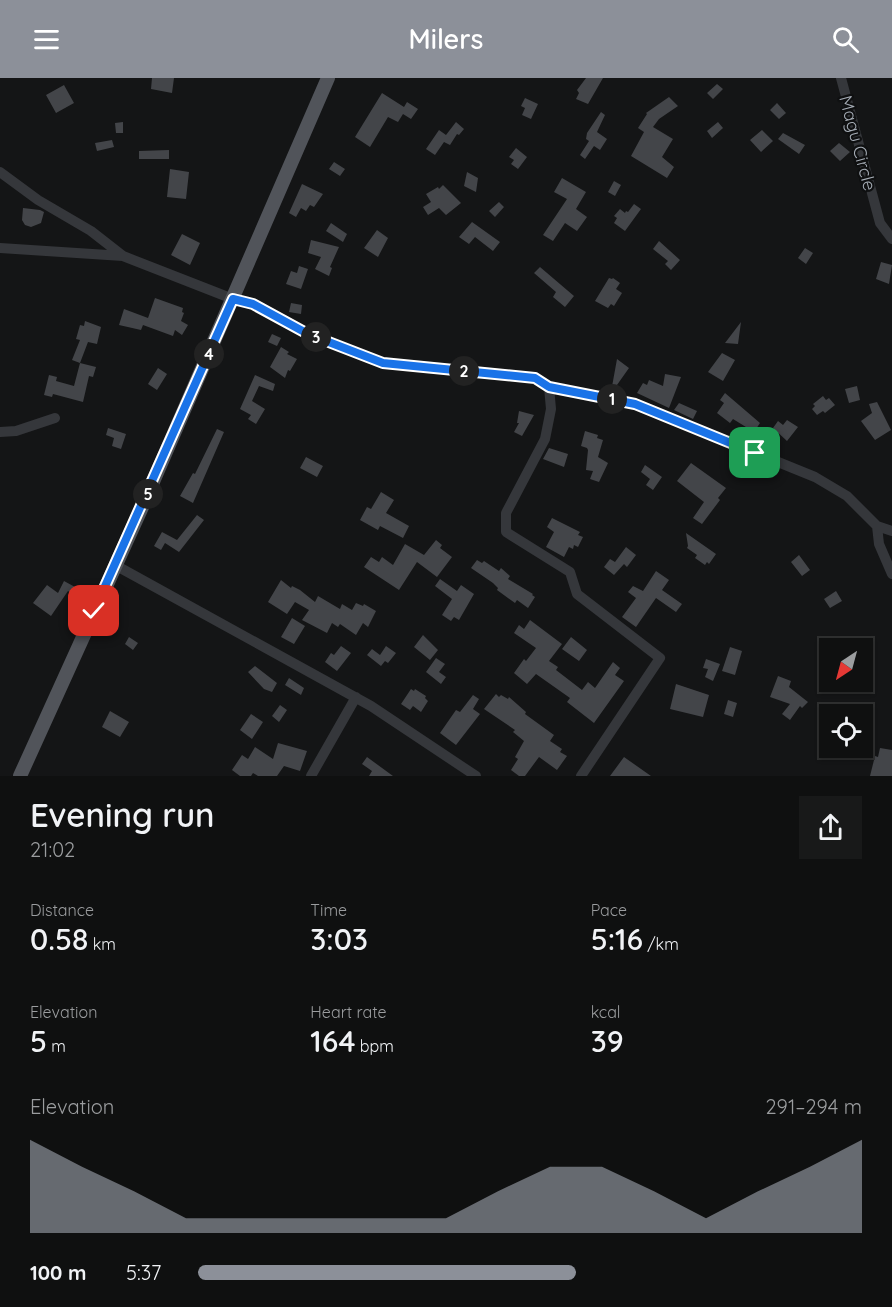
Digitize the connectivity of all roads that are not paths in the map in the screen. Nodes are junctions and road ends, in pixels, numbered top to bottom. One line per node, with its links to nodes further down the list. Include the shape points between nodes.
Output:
1 (328, 78): 7 (main road)
2 (841, 78): 4 (street, Magu Circle, via 880,223)
3 (0, 172): 6 (street, via 38,200 92,231)
4 (892, 239)
5 (0, 248): 6 (street)
6 (123, 256): 7 (street)
7 (233, 299): 8 (street, via 253,304 308,334 383,363 535,378); 13 (main road)
8 (549, 387): 11 (street, via 635,404 814,477 848,496); 19 (street, via 551,409 545,439 506,513 506,532 570,572 577,594 660,658)
9 (55, 418): 10 (street)
10 (0, 432)
11 (877, 526): 12 (street); 14 (street, via 879,544)
12 (892, 531)
13 (116, 565): 15 (street); 17 (main road)
14 (892, 574)
15 (356, 697): 16 (street); 18 (street)
16 (314, 775)
17 (20, 776)
18 (476, 776)
19 (581, 776)

